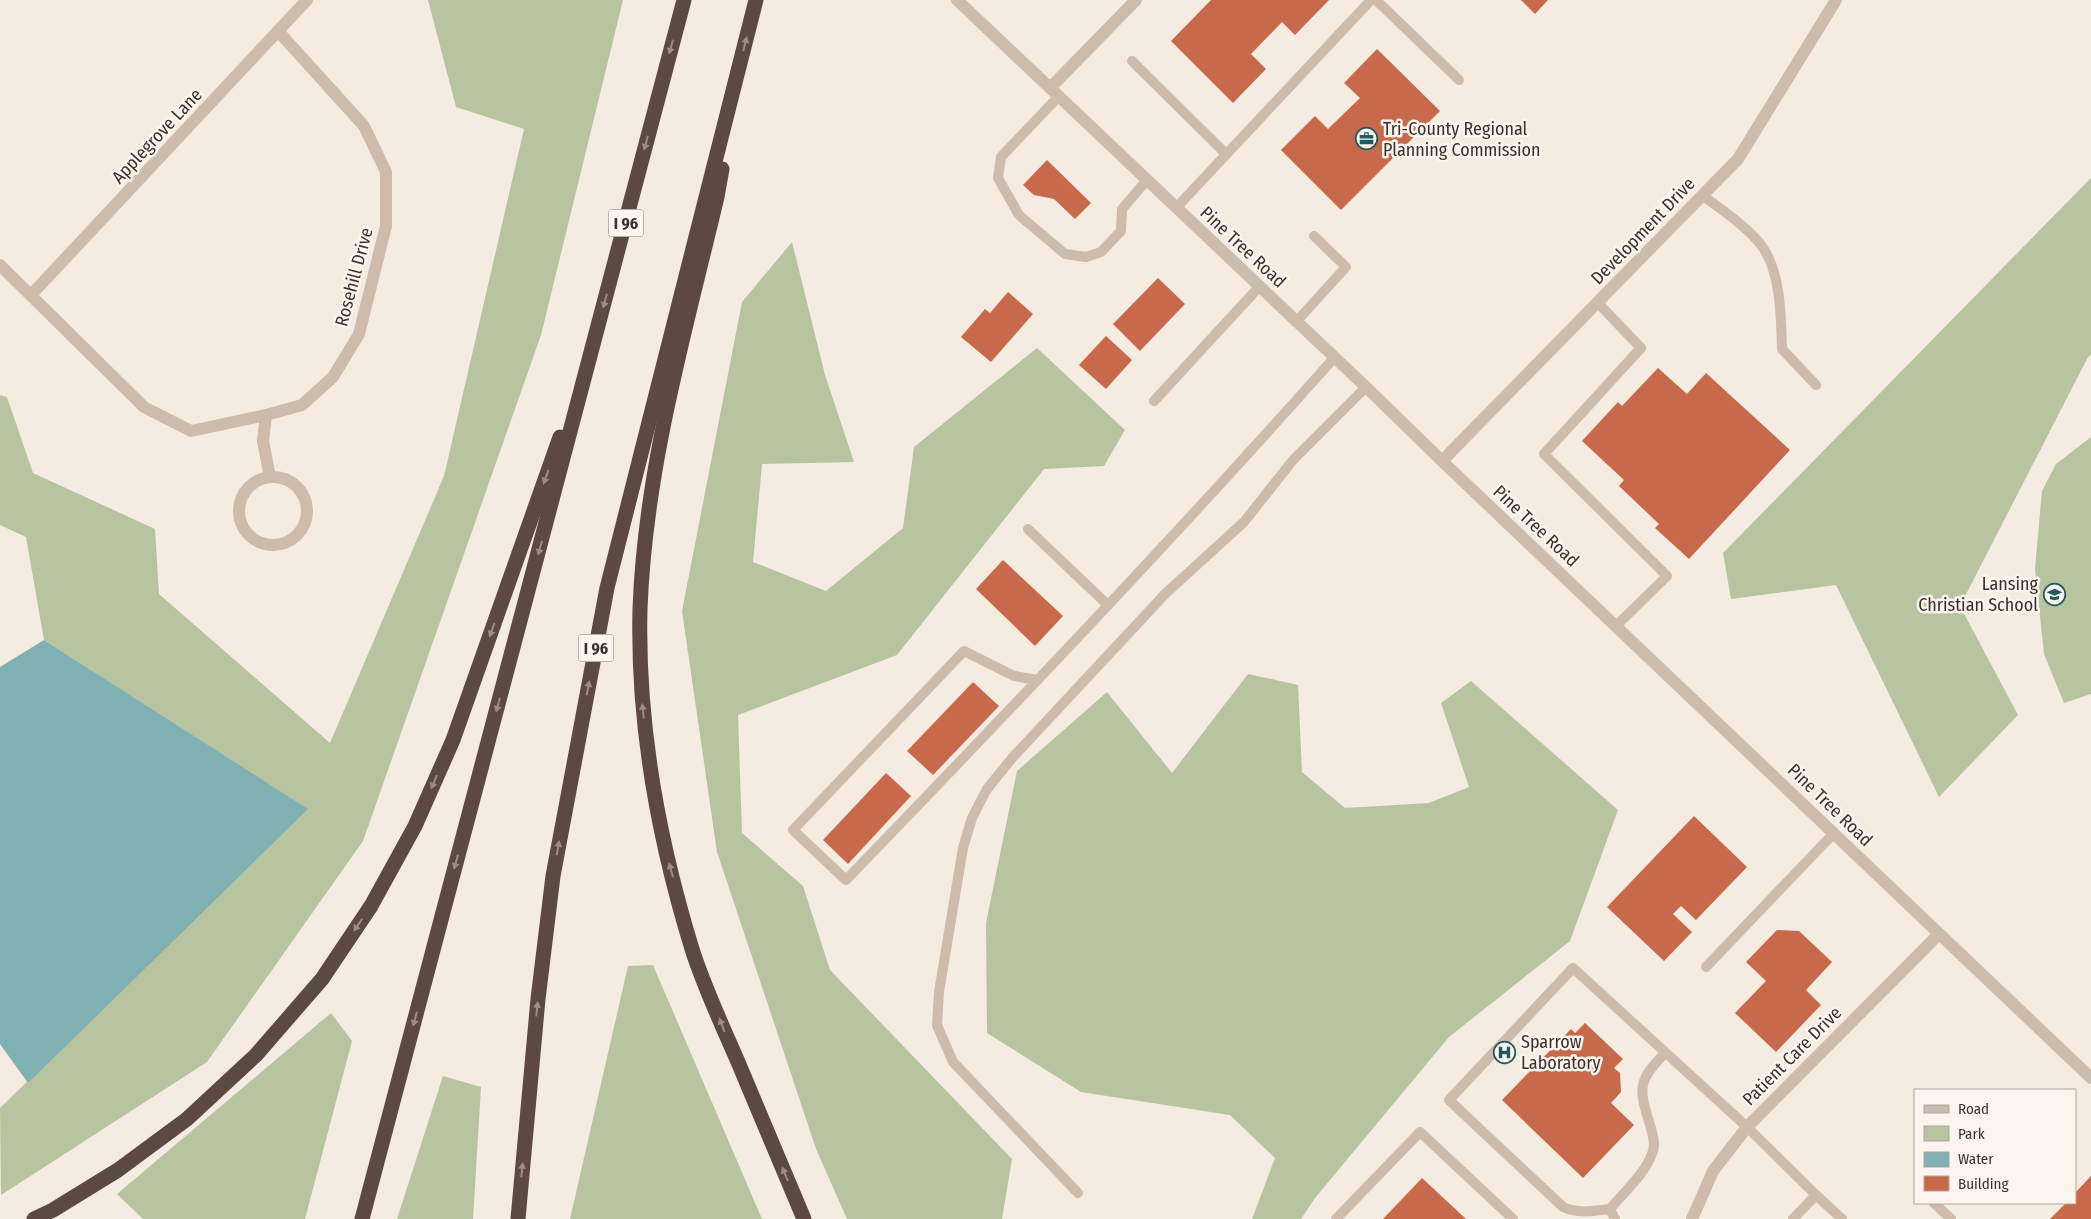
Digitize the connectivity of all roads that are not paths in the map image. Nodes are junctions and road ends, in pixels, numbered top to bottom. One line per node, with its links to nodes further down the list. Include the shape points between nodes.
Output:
1 (307, 0): 9 (street, Applegrove Lane)
2 (684, 0): 24 (highway, I 96, one-way to 24)
3 (756, 0): 12 (highway, I 96, one-way to 3)
4 (958, 0): 13 (street, Pine Tree Road)
5 (1136, 0): 13 (street)
6 (1371, 0): 14 (lane)
7 (1376, 0): 11 (lane)
8 (1836, 0): 16 (street, Development Drive, via 1738,159)
9 (278, 31): 21 (street, Applegrove Lane); 29 (street, Rosehill Drive, via 364,126 386,172 386,226 359,334 333,377 302,405)
10 (1132, 61): 14 (lane)
11 (1459, 80)
12 (734, 88): 48 (highway, I 96, one-way to 12, via 539,990 553,876 572,770 607,588); 49 (highway, one-way to 12, via 693,950 664,846 650,778 641,691 640,608 649,511 670,392 718,197)
13 (1054, 92): 15 (street, Pine Tree Road); 15 (lane, via 1001,158 998,178 1019,215 1065,254 1086,257 1101,252 1121,231 1122,209)
14 (1226, 154): 17 (lane)
15 (1147, 180): 17 (street, Pine Tree Road)
16 (1702, 195): 22 (street, Development Drive); 26 (lane, via 1762,245 1776,275 1782,349)
17 (1176, 208): 20 (street, Pine Tree Road)
18 (1314, 236): 23 (lane, via 1346,267)
19 (0, 265): 21 (street, Rosehill Drive)
20 (1259, 287): 23 (street, Pine Tree Road); 28 (lane)
21 (31, 296): 29 (street, Rosehill Drive, via 144,407 191,431)
22 (1598, 302): 30 (street, Development Drive); 34 (lane, via 1641,348 1544,454 1667,576)
23 (1296, 322): 25 (street, Pine Tree Road)
24 (593, 349): 46 (highway, one-way to 46, via 452,740 415,826 371,906 322,979 256,1055 187,1119 118,1170); 47 (highway, I 96, one-way to 47)
25 (1334, 358): 27 (street, Pine Tree Road); 33 (lane)
26 (1816, 385)
27 (1366, 387): 30 (street, Pine Tree Road); 42 (lane, via 1293,460 1244,522 1166,593 1013,757 987,789 972,818 959,867 939,992 937,1025 953,1062)
28 (1154, 401)
29 (266, 415): 31 (street, via 263,441)
30 (1442, 461): 34 (street, Pine Tree Road)
31 (270, 477): 31 (street, via 292,483 300,491 307,512 298,534 279,545 257,542 245,531 238,516 243,494 254,483)
32 (1028, 528): 33 (lane)
33 (1108, 605): 35 (lane)
34 (1616, 626): 36 (street, Pine Tree Road)
35 (1038, 680): 35 (lane, via 846,880 793,830 964,652 1014,676)
36 (1834, 833): 37 (street, Pine Tree Road); 38 (lane)
37 (1939, 934): 40 (street, Pine Tree Road); 41 (street, Patient Care Drive)
38 (1706, 967)
39 (1665, 1053): 41 (lane); 45 (lane, via 1646,1074 1642,1084 1654,1141 1652,1154 1643,1170); 45 (lane, via 1573,968 1449,1100 1563,1208 1590,1212)
40 (2091, 1078)
41 (1746, 1127): 43 (lane); 53 (street, Patient Care Drive, via 1713,1171)
42 (1078, 1193)
43 (1816, 1194): 54 (lane); 55 (lane)
44 (1935, 1204): 56 (lane)
45 (1610, 1209): 52 (lane)
46 (34, 1219)
47 (362, 1219)
48 (518, 1219)
49 (804, 1219)
50 (1336, 1219): 51 (lane, via 1420,1132)
51 (1513, 1219)
52 (1614, 1219)
53 (1692, 1219)
54 (1793, 1219)
55 (1842, 1219)
56 (1951, 1219)

